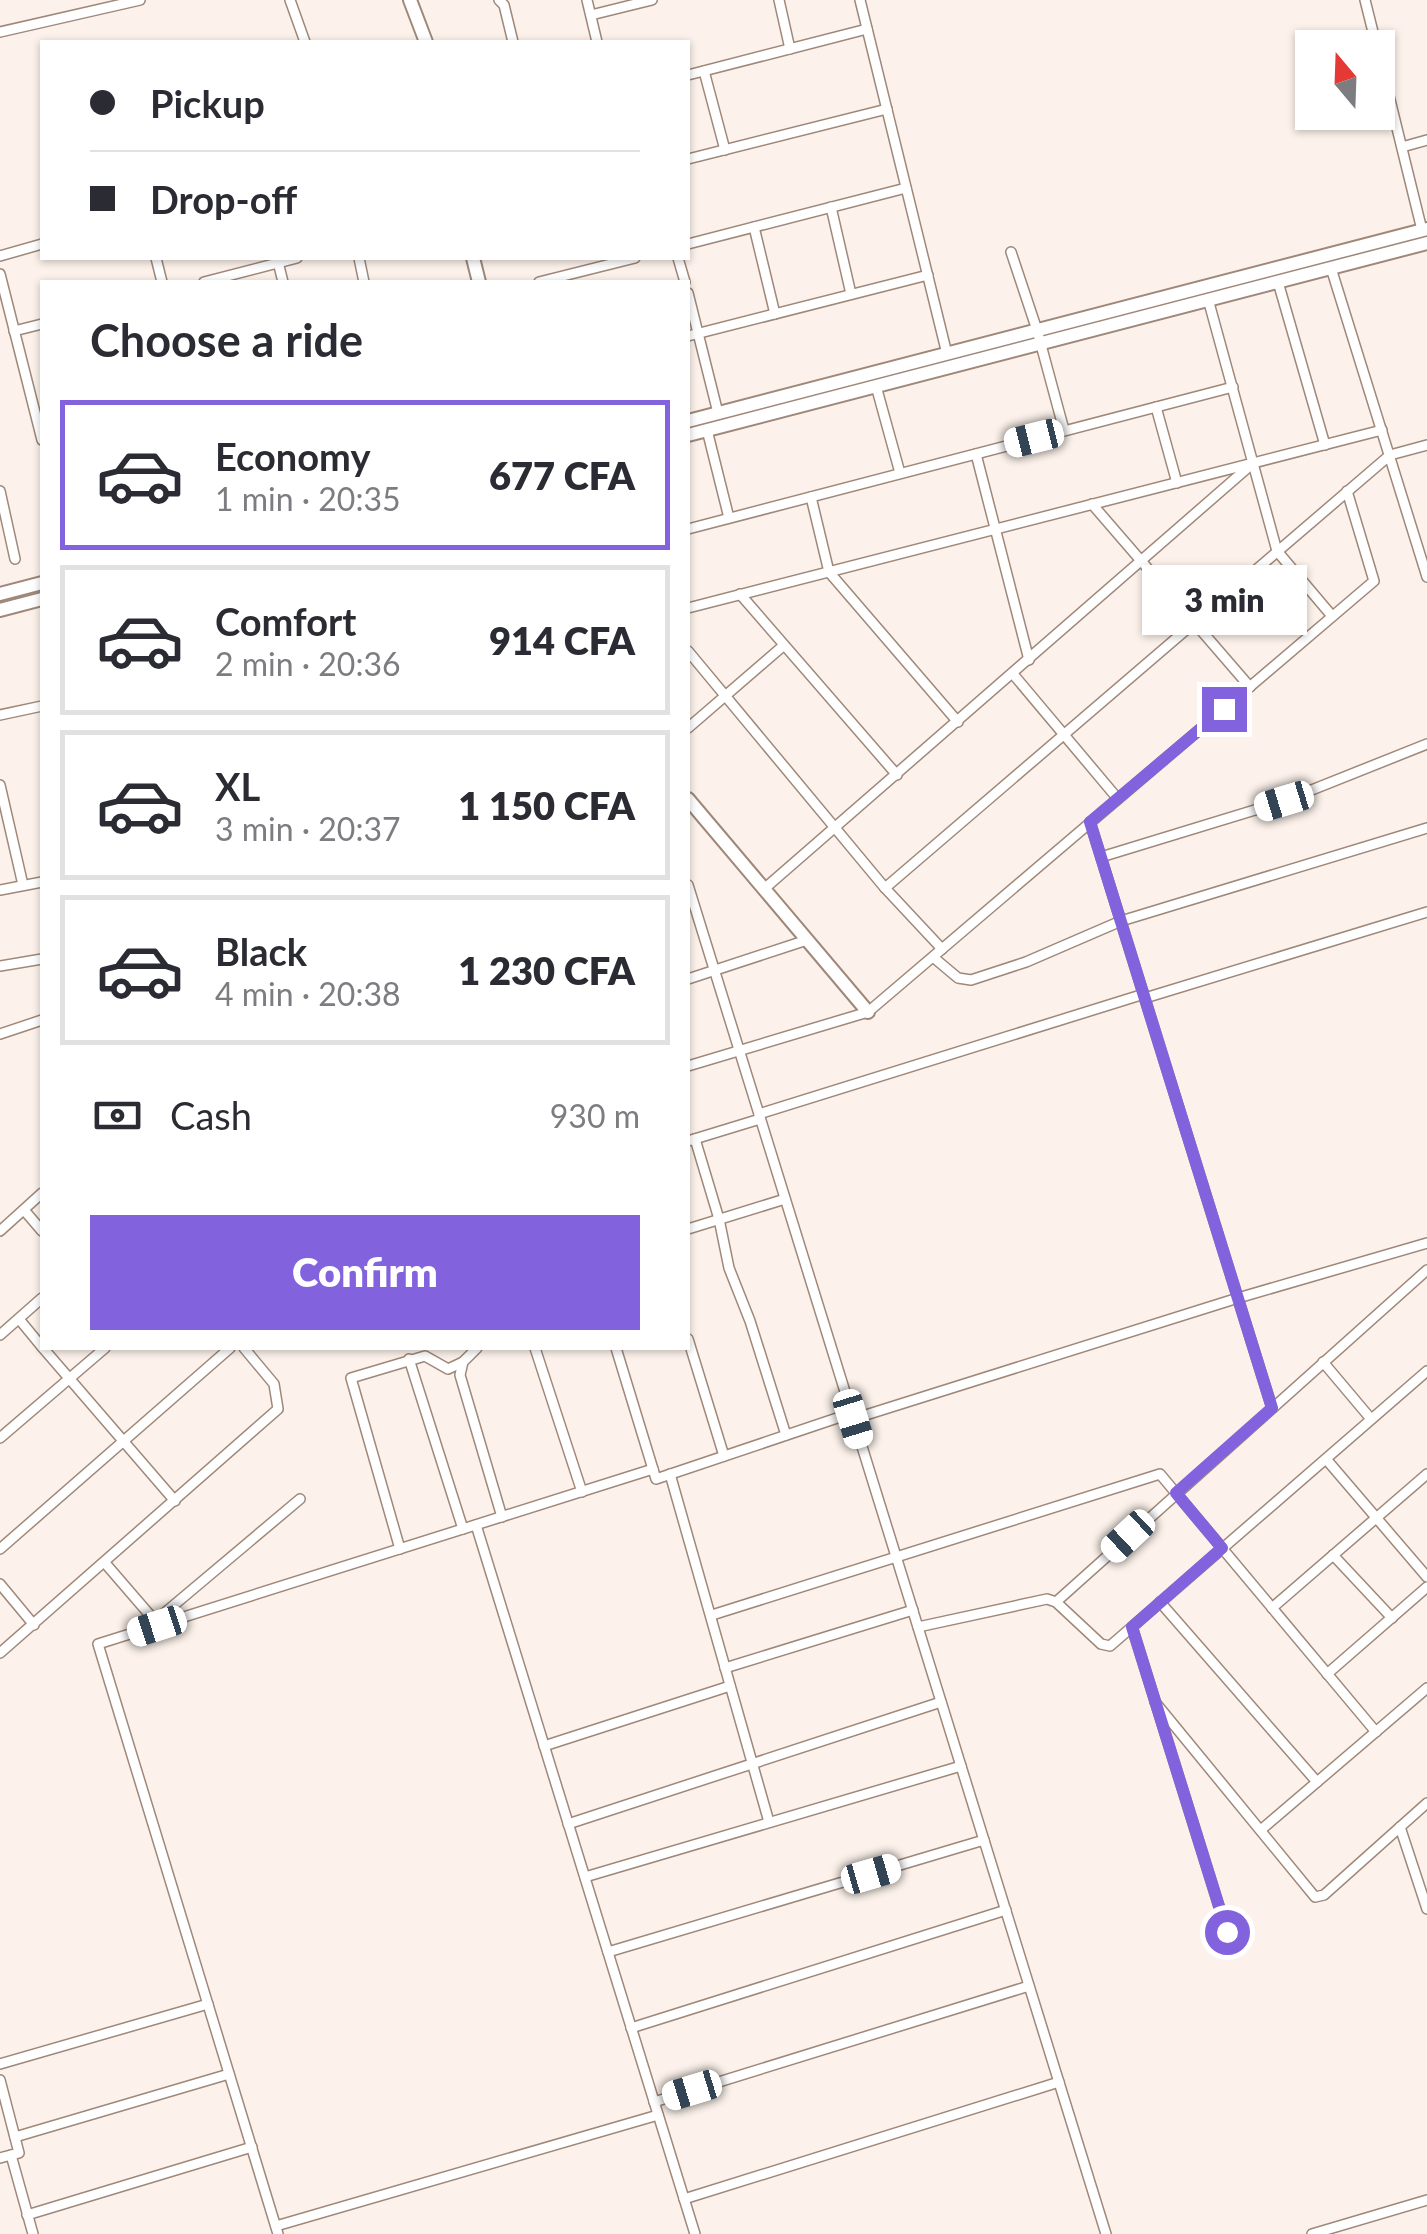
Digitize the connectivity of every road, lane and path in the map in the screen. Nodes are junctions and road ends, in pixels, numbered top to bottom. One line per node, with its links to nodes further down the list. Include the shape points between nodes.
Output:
1 (140, 0): 10 (street)
2 (290, 0): 15 (street)
3 (410, 0): 16 (street)
4 (499, 0): 17 (street)
5 (587, 0): 11 (street)
6 (652, 0): 11 (street)
7 (778, 0): 19 (street)
8 (860, 0): 12 (street)
9 (1364, 0): 13 (street)
10 (111, 3): 14 (street)
11 (590, 15): 18 (street)
12 (867, 29): 19 (street); 22 (street)
13 (1372, 30)
14 (0, 32)
15 (304, 40)
16 (425, 40)
17 (512, 40)
18 (596, 40)
19 (790, 49): 20 (street)
20 (704, 71): 21 (street); 26 (street)
21 (690, 74)
22 (887, 108): 26 (street); 28 (street)
23 (1395, 119): 25 (street)
24 (1427, 140): 25 (street)
25 (1402, 146): 31 (street)
26 (725, 150): 27 (street)
27 (690, 159)
28 (906, 188): 29 (street); 41 (street)
29 (831, 207): 30 (street); 46 (street)
30 (754, 227): 32 (street); 49 (street)
31 (1425, 234): 39 (street); 53 (street)
32 (690, 243)
33 (40, 245): 35 (street)
34 (1011, 252): 53 (street)
35 (0, 256)
36 (288, 260): 38 (street)
37 (629, 260): 42 (street)
38 (278, 262): 43 (street); 44 (street)
39 (1331, 268): 45 (street); 63 (street)
40 (0, 274): 51 (street)
41 (928, 275): 46 (street); 54 (street)
42 (565, 279)
43 (211, 280)
44 (282, 280)
45 (1278, 282): 47 (street); 65 (street)
46 (851, 294): 49 (street)
47 (1208, 299): 53 (street); 56 (street)
48 (690, 310): 52 (street)
49 (775, 314): 52 (street)
50 (40, 324): 51 (street)
51 (14, 331): 58 (street)
52 (693, 335): 59 (street)
53 (1039, 337): 54 (street); 55 (street); 62 (street)
54 (947, 354): 59 (street)
55 (876, 386): 61 (street); 70 (street)
56 (1232, 386): 57 (street); 69 (street)
57 (1156, 406): 62 (street); 71 (street)
58 (38, 408)
59 (718, 413): 60 (street)
60 (690, 420)
61 (707, 430): 64 (street); 76 (street)
62 (1064, 430): 67 (street)
63 (1382, 430): 65 (street); 68 (street)
64 (690, 434)
65 (1325, 444): 69 (street)
66 (1427, 445): 68 (street)
67 (976, 454): 70 (street); 78 (street)
68 (1390, 455): 72 (street); 83 (street)
69 (1253, 463): 71 (street); 79 (street); 81 (street)
70 (900, 473): 74 (street)
71 (1177, 482): 75 (street)
72 (1347, 491): 79 (street); 90 (street, via 1374,581)
73 (1, 496): 80 (street)
74 (811, 496): 76 (street); 82 (street)
75 (1092, 504): 78 (street); 81 (street)
76 (729, 518): 77 (street)
77 (690, 528)
78 (996, 529): 82 (street); 94 (street)
79 (1277, 551): 90 (street); 91 (street)
80 (15, 559)
81 (1142, 563): 91 (street); 94 (street)
82 (828, 572): 86 (street); 100 (street)
83 (1427, 577)
84 (40, 584): 85 (street)
85 (0, 594)
86 (740, 594): 88 (street); 92 (street)
87 (40, 600): 89 (street)
88 (690, 607)
89 (0, 610)
90 (1332, 616): 96 (street)
91 (1194, 623): 96 (street); 102 (street)
92 (783, 646): 97 (street); 104 (street)
93 (690, 654): 97 (street)
94 (1029, 660): 95 (street)
95 (1013, 674): 100 (street); 102 (street)
96 (1250, 687): 106 (street)
97 (724, 696): 101 (street); 109 (street)
98 (40, 706): 99 (street)
99 (0, 716)
100 (958, 722): 104 (street)
101 (690, 726)
102 (1064, 735): 106 (street); 114 (street)
103 (1427, 744): 111 (street, via 1284,801)
104 (897, 774): 109 (street)
105 (0, 784): 113 (street)
106 (1118, 799): 108 (street)
107 (693, 814): 115 (street)
108 (1090, 822): 111 (street); 121 (street)
109 (835, 828): 114 (street); 115 (street)
110 (1427, 828): 119 (street)
111 (1101, 856): 119 (street)
112 (40, 882): 113 (street)
113 (22, 886): 116 (street)
114 (885, 888): 121 (street)
115 (764, 889): 120 (street)
116 (0, 890)
117 (690, 899): 124 (street)
118 (1427, 912): 126 (street)
119 (1121, 921): 121 (street, via 971,980 958,978); 126 (street)
120 (807, 940): 124 (street); 127 (street)
121 (937, 953): 127 (street)
122 (40, 959): 123 (street)
123 (0, 966)
124 (714, 971): 125 (street); 130 (street)
125 (690, 978)
126 (1145, 996): 132 (street); 143 (street)
127 (868, 1012): 130 (street)
128 (40, 1021): 129 (street)
129 (0, 1034)
130 (740, 1052): 131 (street); 132 (street)
131 (690, 1065)
132 (760, 1116): 133 (street); 135 (street)
133 (691, 1140): 137 (street)
134 (40, 1195): 136 (street)
135 (785, 1199): 137 (street); 162 (street)
136 (24, 1210): 139 (street); 140 (street)
137 (720, 1219): 138 (street); 164 (street, via 729,1268)
138 (690, 1227)
139 (40, 1229)
140 (0, 1231)
141 (1427, 1243): 143 (street)
142 (1427, 1270): 158 (street)
143 (1238, 1298): 161 (street); 162 (street)
144 (40, 1300): 145 (street)
145 (18, 1319): 146 (street); 147 (street)
146 (0, 1335)
147 (40, 1344)
148 (690, 1346): 167 (street)
149 (46, 1350): 160 (street)
150 (102, 1350): 160 (street)
151 (228, 1350): 166 (street)
152 (246, 1350): 175 (street, via 274,1384 278,1409)
153 (475, 1350): 157 (street)
154 (537, 1350): 172 (street)
155 (617, 1350): 169 (street)
156 (409, 1359): 157 (street, via 425,1356 448,1369); 179 (street); 182 (street, via 351,1378)
157 (462, 1362): 176 (street, via 460,1376)
158 (1323, 1362): 161 (street); 163 (street)
159 (1427, 1371): 163 (street)
160 (70, 1378): 165 (street); 166 (street)
161 (1272, 1408): 173 (street)
162 (852, 1416): 164 (street); 184 (street)
163 (1372, 1420): 168 (street)
164 (786, 1436): 167 (street)
165 (0, 1438)
166 (124, 1441): 175 (street); 180 (street)
167 (724, 1456): 170 (street)
168 (1326, 1459): 177 (street); 181 (street)
169 (653, 1470): 170 (street, via 656,1479); 172 (street)
170 (670, 1474): 193 (street)
171 (1427, 1474): 177 (street)
172 (582, 1492): 176 (street)
173 (1176, 1493): 181 (street); 184 (street, via 1160,1474); 189 (street)
174 (300, 1499): 185 (street, via 155,1621)
175 (175, 1501): 185 (street)
176 (502, 1517): 178 (street)
177 (1375, 1518): 183 (street); 186 (street)
178 (476, 1525): 179 (street); 206 (street)
179 (463, 1529): 182 (street)
180 (0, 1548)
181 (1222, 1548): 190 (street); 191 (street)
182 (400, 1549): 222 (street, via 98,1644)
183 (1333, 1555): 191 (street); 194 (street)
184 (896, 1557): 192 (street); 193 (street)
185 (105, 1563): 195 (street)
186 (1427, 1578)
187 (0, 1584): 195 (street)
188 (1427, 1587): 194 (street)
189 (1056, 1602): 196 (street); 197 (street, via 1101,1644 1110,1646)
190 (1160, 1602): 197 (street); 209 (street)
191 (1272, 1608): 200 (street)
192 (913, 1610): 196 (street); 199 (street)
193 (712, 1615): 199 (street)
194 (1392, 1618): 200 (street)
195 (34, 1625): 198 (street)
196 (918, 1627): 203 (street)
197 (1132, 1627): 204 (street)
198 (0, 1654)
199 (725, 1668): 201 (street)
200 (1327, 1674): 205 (street)
201 (730, 1686): 206 (street); 207 (street)
202 (1427, 1688): 205 (street)
203 (941, 1702): 207 (street); 208 (street)
204 (1155, 1702): 214 (street); 219 (street)
205 (1376, 1732): 209 (street)
206 (544, 1746): 212 (street)
207 (750, 1764): 211 (street); 212 (street)
208 (961, 1766): 211 (street); 215 (street)
209 (1317, 1782): 214 (street)
210 (1427, 1802): 213 (street)
211 (769, 1822): 216 (street)
212 (568, 1824): 216 (street)
213 (1400, 1827): 214 (street, via 1315,1897); 218 (street)
214 (1262, 1829)
215 (984, 1840): 217 (street); 220 (street)
216 (584, 1877): 220 (street)
217 (1006, 1910): 221 (street); 223 (street)
218 (1427, 1910)
219 (1227, 1932)
220 (608, 1952): 223 (street)
221 (1029, 1986): 227 (street); 228 (street)
222 (208, 2004): 224 (street); 225 (street)
223 (632, 2028): 228 (street)
224 (0, 2064)
225 (229, 2074): 230 (street); 231 (street)
226 (0, 2080): 230 (street)
227 (1059, 2082): 234 (street); 240 (street)
228 (654, 2102): 229 (street)
229 (658, 2115): 234 (street); 237 (street)
230 (14, 2137): 232 (street, via 19,2153)
231 (252, 2148): 236 (street); 237 (street)
232 (12, 2155): 233 (street); 236 (street)
233 (0, 2158)
234 (684, 2200): 239 (street)
235 (1427, 2200): 241 (street)
236 (28, 2215): 238 (street)
237 (277, 2230)
238 (32, 2234)
239 (695, 2234)
240 (1106, 2234)
241 (1312, 2234)

